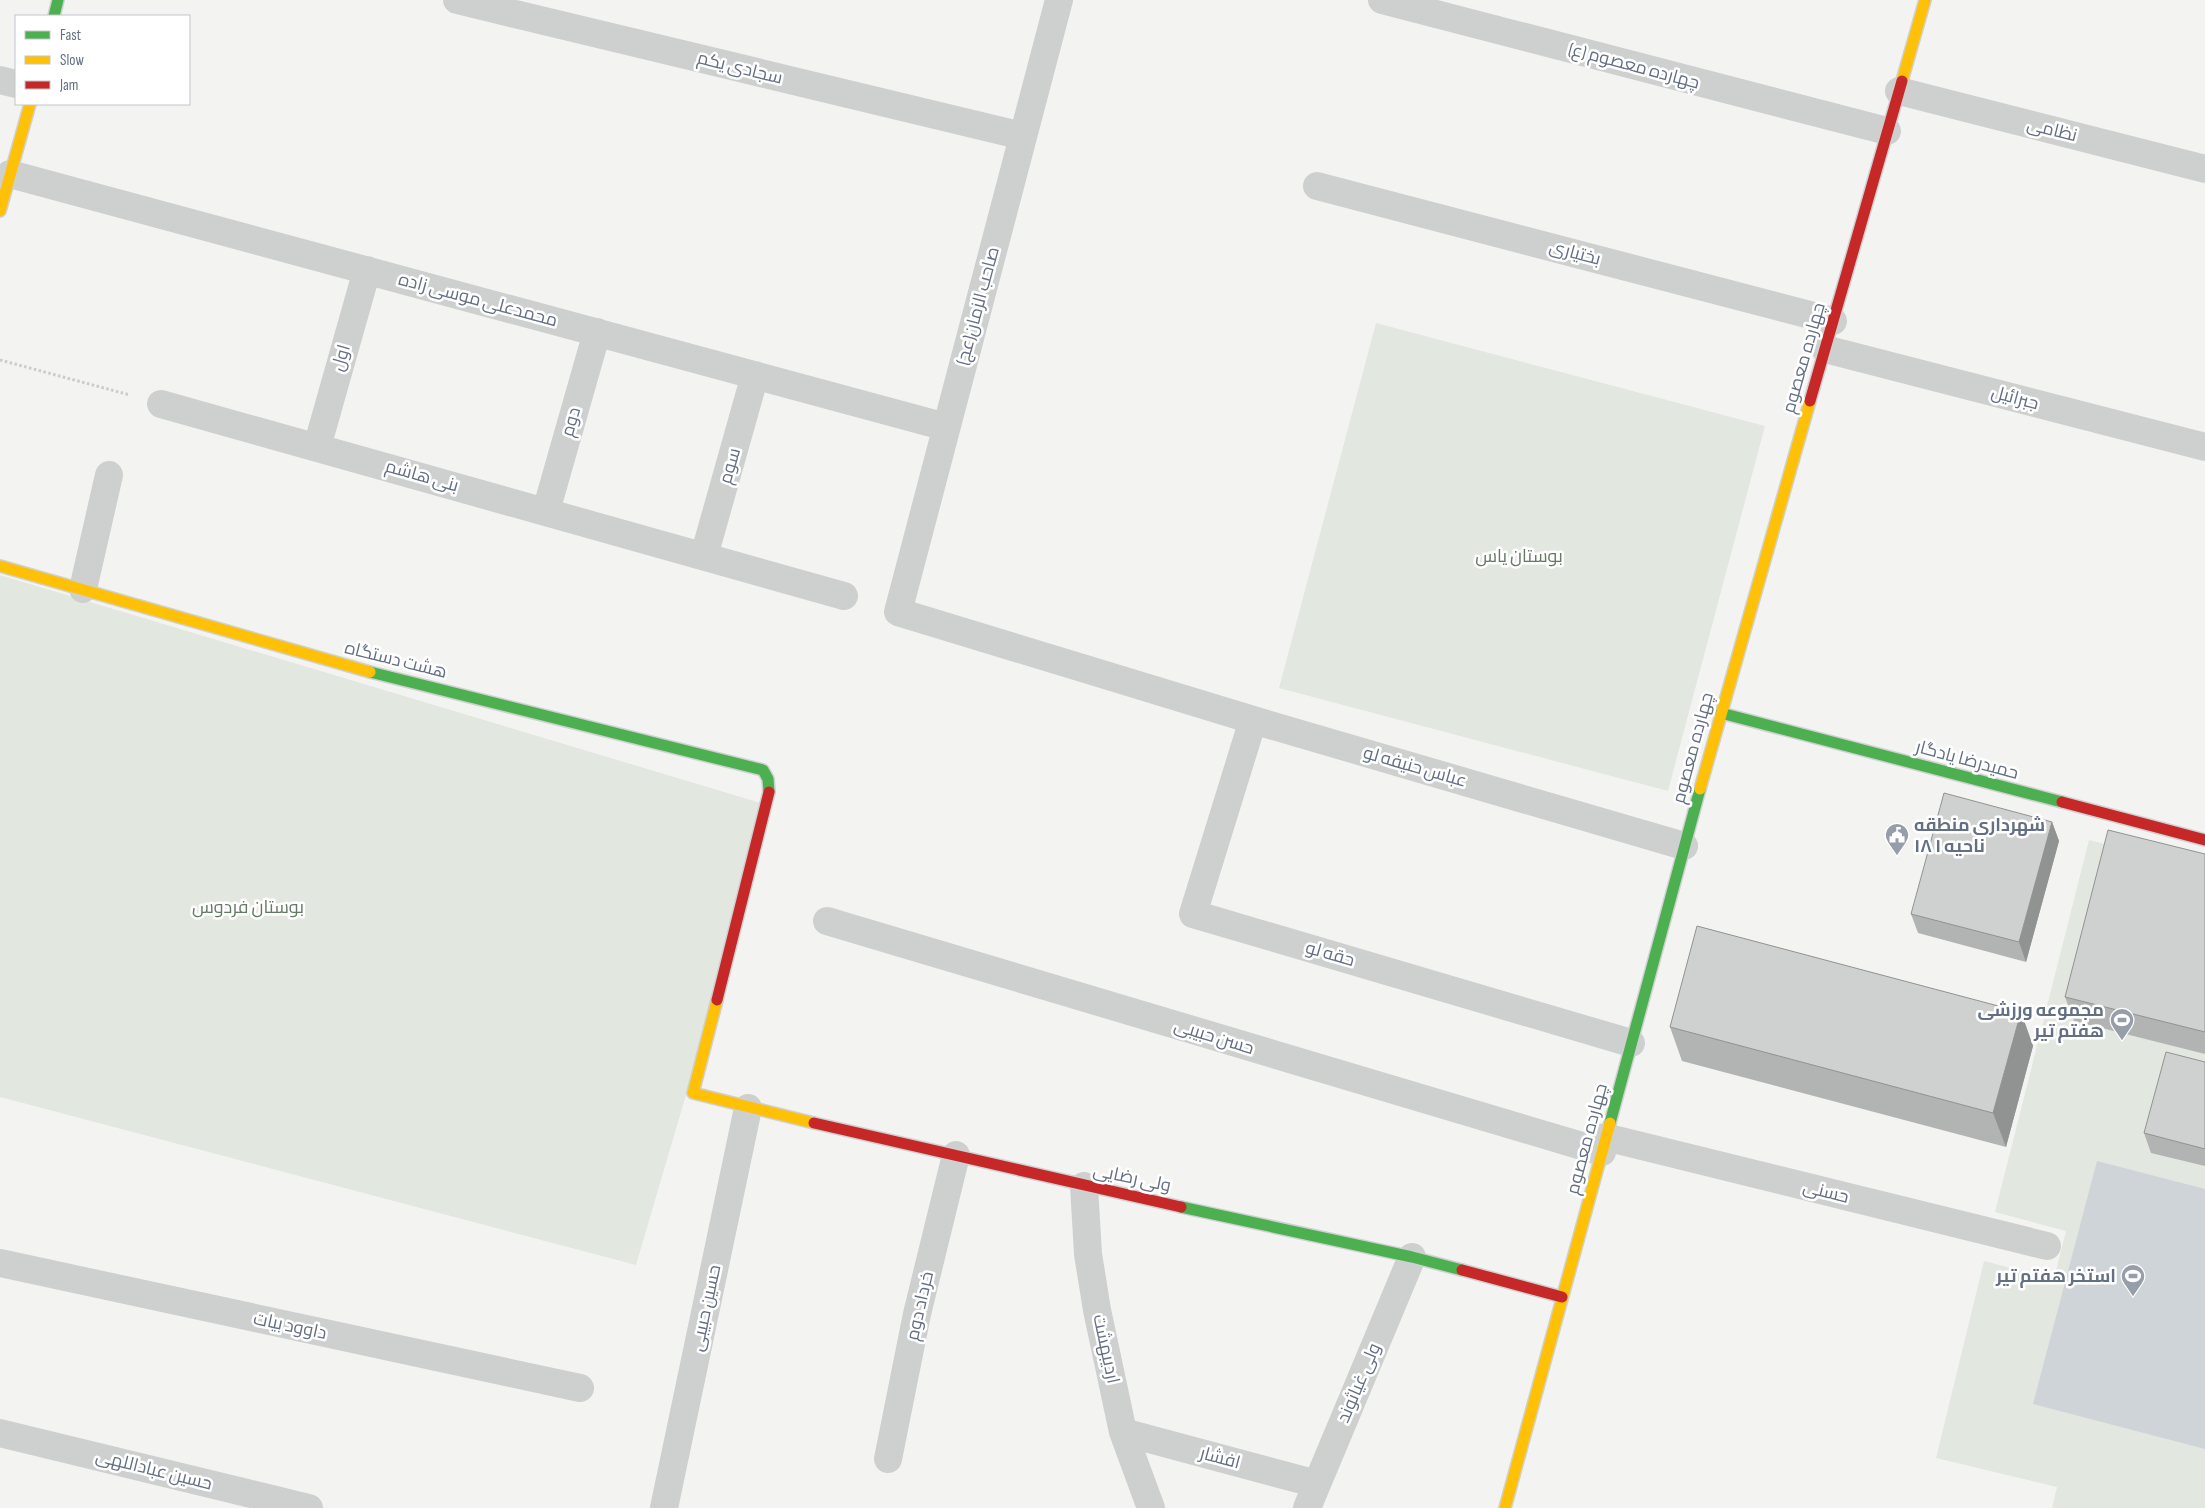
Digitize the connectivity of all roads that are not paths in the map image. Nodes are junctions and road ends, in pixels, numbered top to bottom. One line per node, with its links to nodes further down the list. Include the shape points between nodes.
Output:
1 (58, 0): 6 (street)
2 (457, 0): 12 (street, سجادی یکم)
3 (1059, 0): 12 (street, صاحب الزمان(عج))
4 (1382, 0): 11 (street, چهارده معصوم (ع))
5 (1925, 0): 9 (street, چهارده معصوم)
6 (54, 15)
7 (0, 80): 8 (street)
8 (15, 84)
9 (1899, 91): 11 (street, چهارده معصوم); 13 (street, نظامی)
10 (30, 105): 14 (street)
11 (1887, 131): 18 (street, چهارده معصوم)
12 (1023, 136): 23 (street, صاحب الزمان(عج))
13 (2205, 169)
14 (10, 174): 16 (street); 17 (street, محمدعلی موسی زاده)
15 (1317, 186): 18 (street, بختیاری)
16 (0, 211)
17 (367, 270): 19 (street, محمدعلی موسی زاده); 24 (street, اول)
18 (1833, 321): 20 (street, چهارده معصوم)
19 (597, 332): 21 (street, محمدعلی موسی زاده); 27 (street, دوم)
20 (1825, 349): 25 (street, جبرائیل); 33 (street, چهارده معصوم)
21 (755, 375): 23 (street, محمدعلی موسی زاده); 28 (street, سوم)
22 (161, 404): 24 (street, بنی هاشم)
23 (946, 427): 32 (street, صاحب الزمان(عج))
24 (317, 447): 27 (street, بنی هاشم)
25 (2205, 447)
26 (109, 475): 30 (street)
27 (546, 511): 28 (street, بنی هاشم)
28 (704, 556): 31 (street, بنی هاشم)
29 (0, 566): 30 (street, هشت دستگاه)
30 (83, 589): 39 (street, هشت دستگاه, via 336,662 763,770 768,779 769,793)
31 (844, 596)
32 (898, 612): 34 (street, عباس حنیفه لو)
33 (1721, 714): 35 (street, حمیدرضا یادگار); 36 (street, چهارده معصوم)
34 (1253, 720): 36 (street, عباس حنیفه لو); 38 (street, حقه لو, via 1193,914)
35 (2205, 840)
36 (1684, 846): 38 (street, چهارده معصوم)
37 (827, 921): 41 (street, حسن حبیبی)
38 (1631, 1043): 41 (street, چهارده معصوم)
39 (693, 1093): 40 (street, ولی رضایی)
40 (748, 1108): 42 (street, ولی رضایی); 54 (street, حسین حبیبی)
41 (1603, 1145): 44 (street, حسنی); 47 (street, چهارده معصوم)
42 (956, 1155): 43 (street, ولی رضایی); 51 (street, خرداد دوم, via 917,1314)
43 (1084, 1186): 45 (street, ولی رضایی); 49 (street, اردیبهشت, via 1088,1254)
44 (2047, 1246)
45 (1412, 1257): 47 (street, ولی رضایی); 52 (street, ولی غیاثوند)
46 (0, 1263): 48 (street, داوود بیات)
47 (1562, 1297): 56 (street, چهارده معصوم)
48 (580, 1388)
49 (1123, 1432): 52 (street, افشار); 55 (street, اردیبهشت)
50 (0, 1433): 53 (street, حسین عباداللهی)
51 (888, 1459)
52 (1312, 1496)
53 (293, 1506)
54 (664, 1508)
55 (1151, 1508)
56 (1505, 1508)

